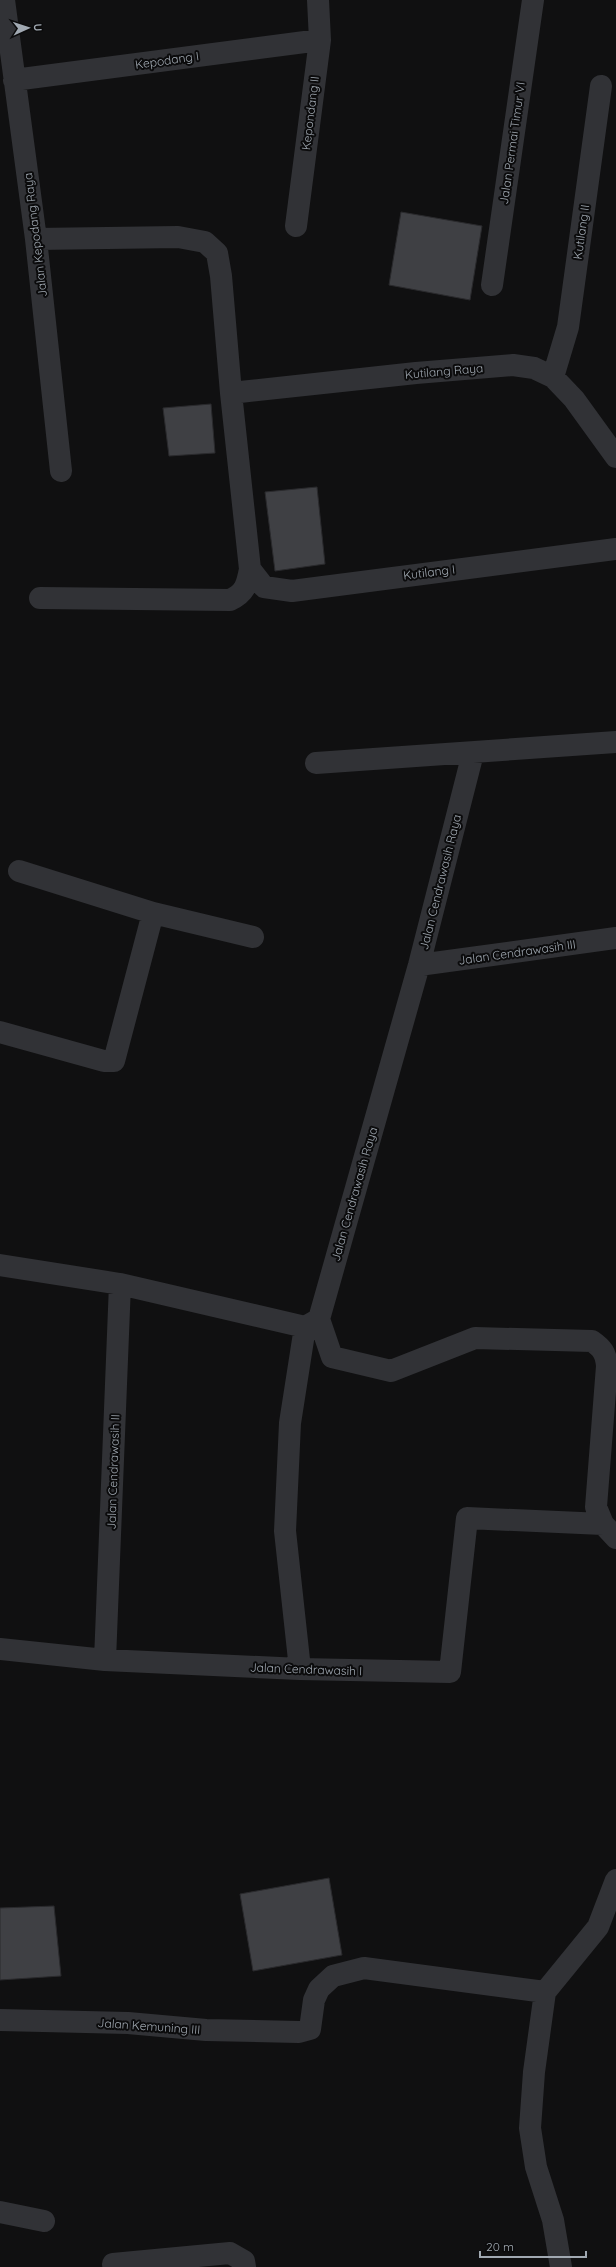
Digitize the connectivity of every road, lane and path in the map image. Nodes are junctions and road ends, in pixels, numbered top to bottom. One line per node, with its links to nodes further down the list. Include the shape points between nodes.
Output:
1 (4, 0): 5 (street, Jalan Kepodang Raya)
2 (318, 0): 4 (street, Kepondang II)
3 (533, 0): 9 (street, Jalan Permai Timur VI)
4 (320, 40): 5 (street, Kepodang I); 7 (street, Kepondang II)
5 (14, 80): 8 (street, Jalan Kepodang Raya)
6 (601, 86): 10 (street, Kutilang II, via 568,327)
7 (296, 226)
8 (36, 239): 11 (street, via 178,237 205,242 217,253 222,276); 13 (street, Jalan Kepodang Raya)
9 (492, 285)
10 (553, 377): 11 (street, Kutilang Raya, via 534,368 513,365); 12 (street, Kutilang Raya, via 574,399)
11 (230, 393): 15 (street)
12 (616, 458)
13 (61, 471)
14 (616, 548): 15 (street, Kutilang I, via 292,591 264,587)
15 (250, 569): 16 (street, via 247,586 240,595 230,600)
16 (40, 598)
17 (616, 742): 18 (street)
18 (473, 753): 19 (street); 24 (street, Jalan Cendrawasih Raya)
19 (316, 763)
20 (19, 871): 21 (street)
21 (153, 913): 22 (street); 25 (street, via 114,1061 104,1062)
22 (253, 937)
23 (616, 938): 24 (street, Jalan Cendrawasih III)
24 (419, 965): 28 (street, Jalan Cendrawasih Raya)
25 (0, 1032)
26 (0, 1265): 27 (street)
27 (120, 1284): 28 (street); 31 (street, Jalan Cendrawasih II)
28 (312, 1323): 29 (street, via 332,1357 390,1371 475,1338 592,1341 602,1348 607,1366 596,1507); 32 (street, Jalan Cendrawasih Raya, via 290,1424 286,1531)
29 (610, 1531): 32 (street, Jalan Cendrawasih I, via 467,1518 450,1672)
30 (0, 1649): 31 (street, Jalan Cendrawasih I)
31 (105, 1660): 32 (street, Jalan Cendrawasih I)
32 (300, 1669)
33 (616, 1880): 34 (street, via 598,1927)
34 (545, 1992): 35 (street, Jalan Kemuning III, via 364,1968 333,1976 320,1989 314,2000 310,2030 299,2032 206,2030 128,2022); 40 (street, via 534,2072 530,2128 536,2167 553,2220)
35 (0, 2020)
36 (0, 2212): 37 (street)
37 (44, 2221)
38 (113, 2264): 39 (street, via 230,2253 244,2261)
39 (245, 2267)
40 (561, 2267)

